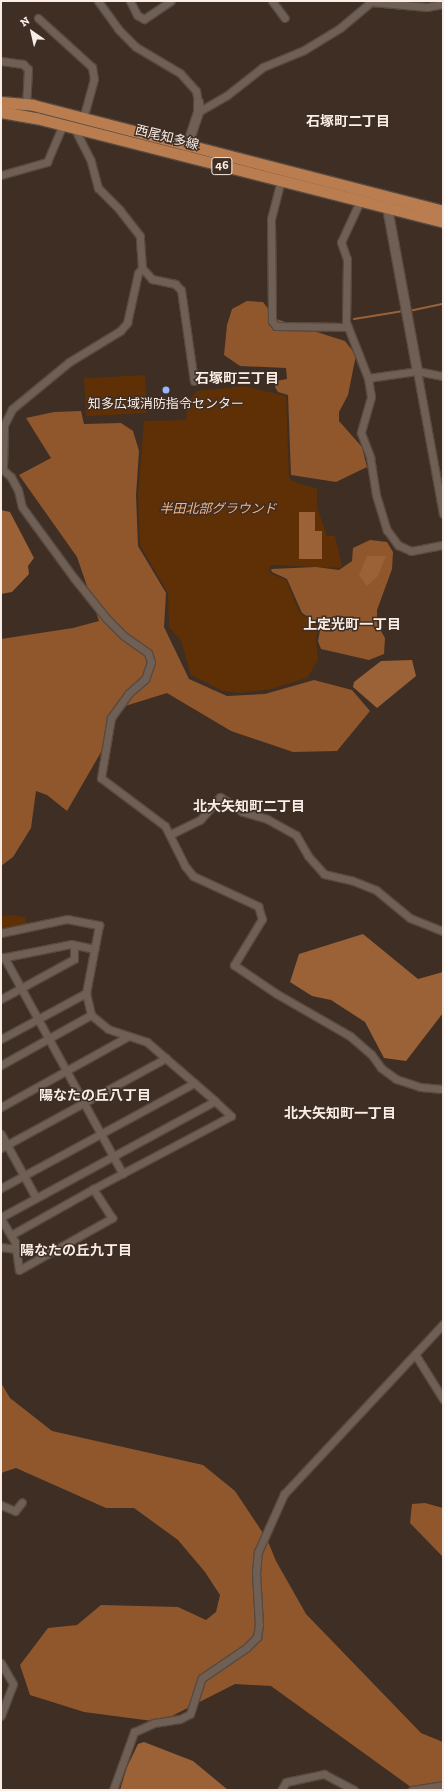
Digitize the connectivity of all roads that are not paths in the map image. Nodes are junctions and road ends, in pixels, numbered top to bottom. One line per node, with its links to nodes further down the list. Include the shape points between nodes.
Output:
1 (98, 1): 10 (street, via 118,29 136,46 180,73 196,91)
2 (130, 1): 3 (street, via 137,15 144,19)
3 (171, 1)
4 (272, 1): 7 (street)
5 (443, 4): 13 (street, via 427,7 370,2 340,28 304,50 263,67 226,96)
6 (38, 18): 14 (street, via 92,67 94,79)
7 (285, 18)
8 (1, 61): 11 (street, via 23,64 28,69)
9 (1, 102): 11 (main road, 西尾知多線 / 46)
10 (198, 102): 13 (street)
11 (26, 104): 14 (main road, 西尾知多線 / 46)
12 (1, 112): 15 (main road, 西尾知多線 / 46)
13 (198, 112): 17 (street)
14 (83, 119): 17 (main road, 西尾知多線 / 46)
15 (62, 126): 16 (main road, 西尾知多線 / 46); 19 (street, via 47,162)
16 (75, 129): 18 (main road, 西尾知多線 / 46); 25 (street, via 90,159 98,188 120,210 140,236)
17 (187, 145): 18 (street); 22 (main road, 西尾知多線 / 46)
18 (184, 156): 20 (main road, 西尾知多線 / 46)
19 (1, 175)
20 (281, 180): 21 (main road, 西尾知多線 / 46); 26 (street, via 271,219 272,321 276,326)
21 (360, 199): 22 (main road, 西尾知多線 / 46); 26 (street, via 341,242 347,259)
22 (386, 201): 23 (main road, 西尾知多線 / 46); 24 (main road, 西尾知多線 / 46); 27 (street)
23 (443, 211)
24 (443, 222)
25 (142, 268): 30 (street, via 152,279 176,284 181,290); 31 (street, via 138,273 127,323 69,362 12,409 4,425)
26 (348, 327): 29 (street)
27 (417, 372): 28 (street); 29 (street); 32 (street)
28 (443, 376)
29 (368, 378): 33 (street, via 371,397 361,433 367,443 376,495 387,530 398,546 412,552)
30 (194, 381)
31 (2, 468): 34 (street, via 18,490 22,507 74,578 106,618 124,636 148,653 151,662 145,679 129,694 111,718 100,774 103,781 161,822)
32 (443, 514)
33 (443, 545)
34 (171, 834): 35 (street, via 200,820 220,797 243,812 267,819 296,834 308,856 324,874 351,880 376,890 410,918); 52 (street, via 185,866 193,876 253,903 262,912 262,919 234,965 277,994 350,1036 371,1054 381,1068 396,1079 420,1087)
35 (443, 931)
36 (1, 933): 38 (street, via 67,919 99,925)
37 (74, 945): 38 (street); 39 (street); 40 (street, via 74,959)
38 (94, 949): 41 (street)
39 (2, 957): 40 (street)
40 (20, 988): 42 (street); 44 (street)
41 (86, 993): 43 (street); 44 (street)
42 (1, 999)
43 (91, 1016): 45 (street, via 108,1030); 47 (street)
44 (36, 1019): 46 (street); 47 (street)
45 (127, 1037): 48 (street, via 147,1042); 50 (street)
46 (1, 1039)
47 (47, 1039): 49 (street); 50 (street)
48 (166, 1058): 51 (street); 54 (street)
49 (1, 1065)
50 (66, 1072): 54 (street); 55 (street)
51 (194, 1083): 53 (street); 57 (street)
52 (443, 1089)
53 (215, 1101): 59 (street); 60 (street, via 231,1116)
54 (83, 1104): 57 (street); 58 (street)
55 (1, 1107)
56 (1, 1134): 58 (street)
57 (101, 1136): 59 (street); 61 (street)
58 (4, 1146): 61 (street)
59 (112, 1156): 60 (street); 64 (street)
60 (123, 1174): 63 (street)
61 (24, 1176): 62 (street); 64 (street)
62 (1, 1188)
63 (93, 1189): 66 (street); 68 (street, via 112,1218 19,1270)
64 (36, 1198): 65 (street)
65 (1, 1218): 66 (street)
66 (11, 1235): 68 (street)
67 (1, 1247): 68 (street)
68 (16, 1250)
69 (443, 1324): 70 (street)
70 (415, 1354): 71 (street); 77 (street, via 282,1498 258,1552 256,1573 259,1625 256,1640 202,1678 198,1684 193,1710 188,1716 161,1721 134,1732)
71 (443, 1399)
72 (22, 1502): 73 (street, via 15,1511)
73 (1, 1505)
74 (1, 1663): 75 (street, via 13,1684)
75 (1, 1716)
76 (443, 1785): 80 (street)
77 (113, 1790)
78 (281, 1790): 79 (street, via 286,1782 324,1774)
79 (354, 1790)
80 (412, 1790)

